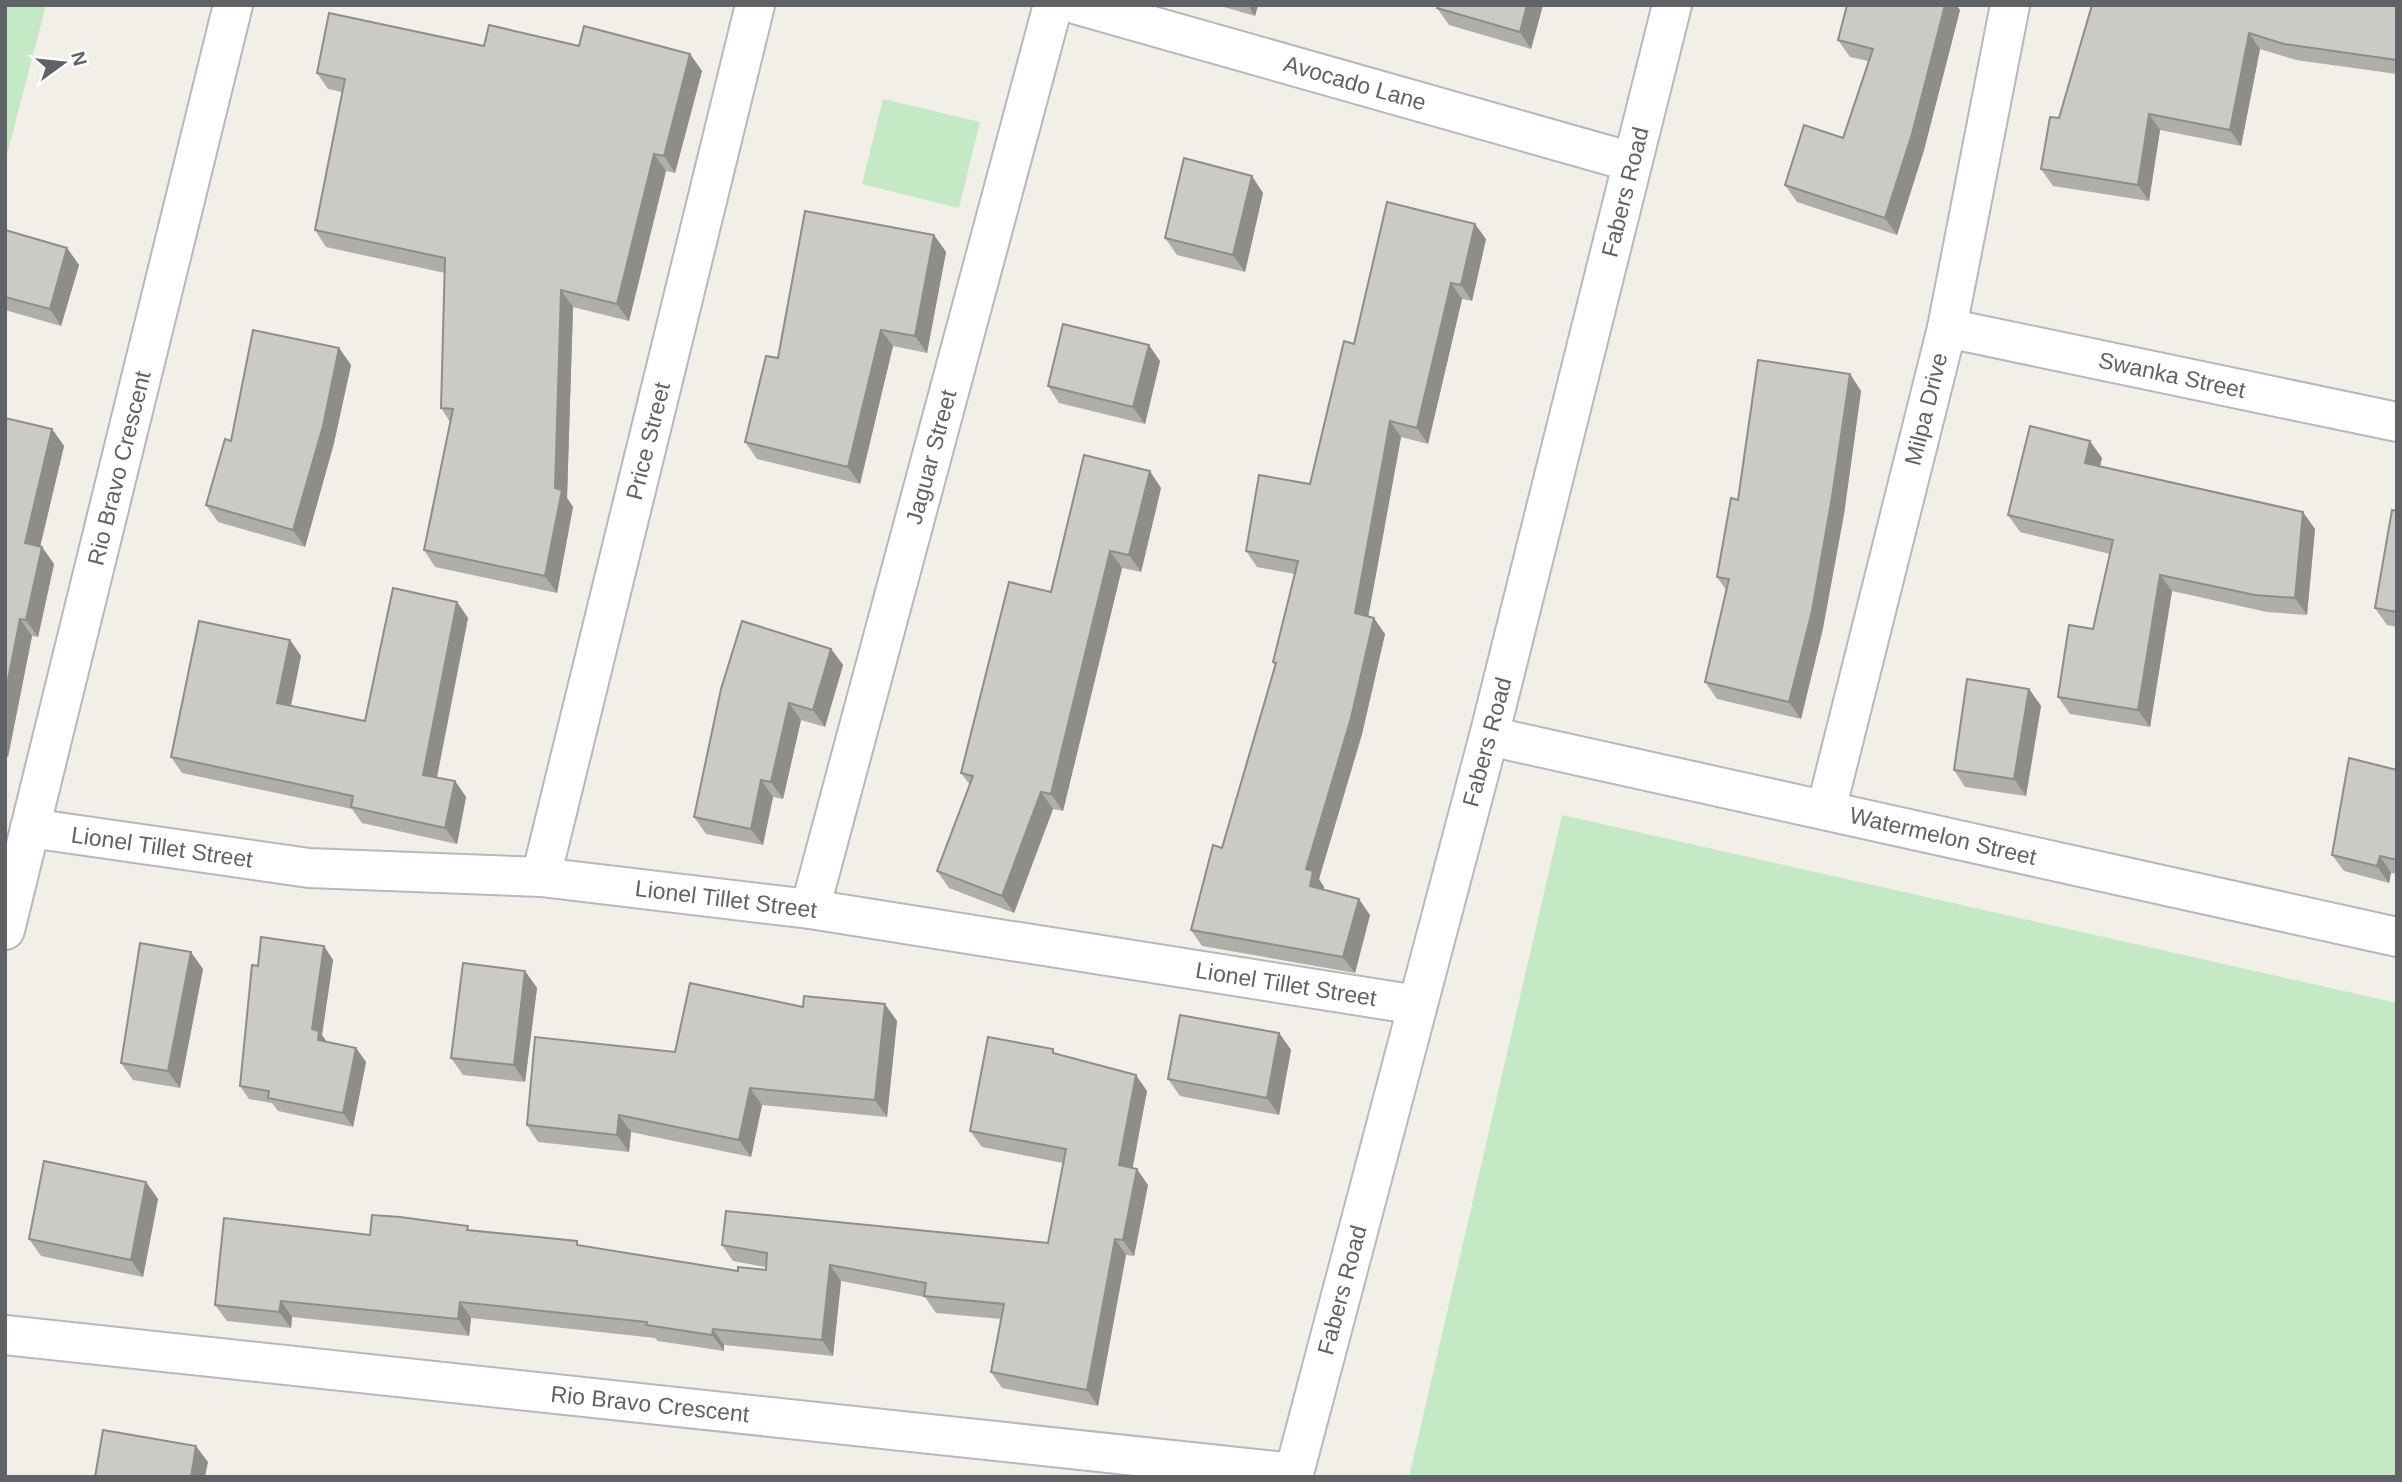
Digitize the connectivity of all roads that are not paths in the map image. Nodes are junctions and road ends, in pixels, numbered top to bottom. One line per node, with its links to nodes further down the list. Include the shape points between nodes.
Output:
1 (233, 5): 12 (street, Rio Bravo Crescent)
2 (755, 5): 13 (street, Price Street)
3 (1053, 5): 14 (street, Jaguar Street)
4 (1078, 5): 7 (street, Avocado Lane)
5 (1672, 5): 7 (street, Fabers Road)
6 (2010, 5): 8 (street, Milpa Drive)
7 (1632, 162): 10 (street, Fabers Road)
8 (1947, 328): 9 (street, Swanka Street); 11 (street, Milpa Drive)
9 (2397, 422)
10 (1489, 736): 11 (street, Watermelon Street); 17 (street, Fabers Road)
11 (1826, 810): 16 (street, Watermelon Street)
12 (30, 828): 13 (street, Lionel Tillet Street, via 309,868); 15 (street, Rio Bravo Crescent)
13 (541, 877): 14 (street, Lionel Tillet Street)
14 (810, 909): 17 (street, Lionel Tillet Street)
15 (5, 930)
16 (2397, 937)
17 (1417, 1005): 19 (street, Fabers Road)
18 (5, 1335): 19 (street, Rio Bravo Crescent)
19 (1294, 1475)

